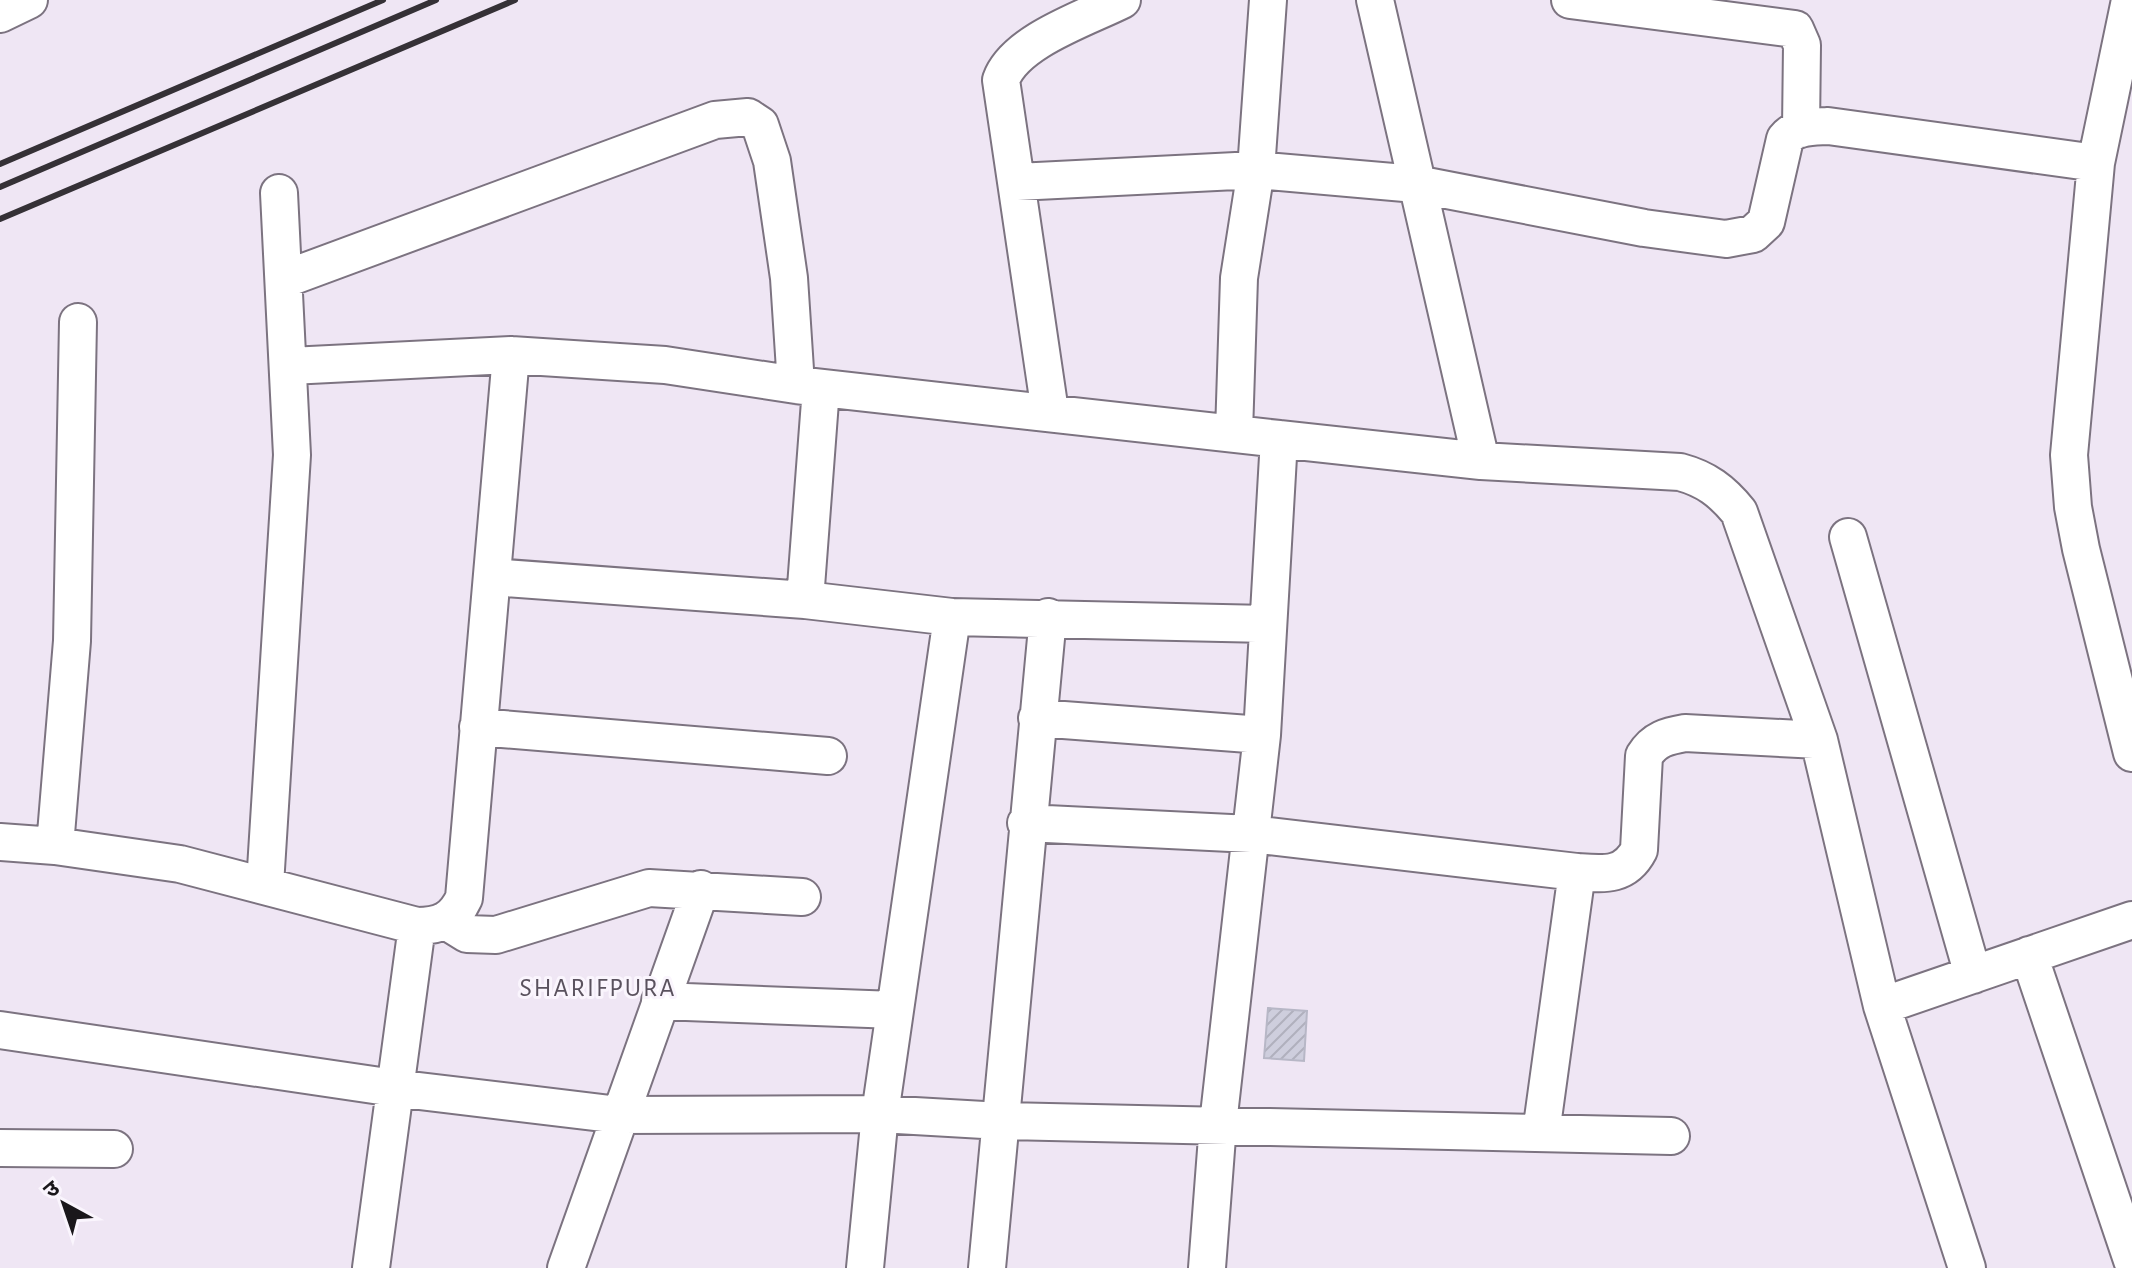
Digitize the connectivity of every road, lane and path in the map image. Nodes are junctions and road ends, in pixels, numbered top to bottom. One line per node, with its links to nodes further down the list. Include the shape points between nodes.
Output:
1 (29, 0): 7 (street)
2 (1122, 0): 11 (street, via 1029,46 1006,66 1001,94)
3 (1268, 0): 10 (street)
4 (1375, 0): 12 (street)
5 (1570, 0): 8 (street, via 1795,29 1802,45)
6 (2130, 0): 9 (street)
7 (0, 14)
8 (1801, 129): 9 (street, via 1828,126); 12 (street, via 1785,139 1766,222 1741,237 1644,228)
9 (2096, 163): 29 (street, via 2069,455 2081,549)
10 (1256, 170): 11 (street); 12 (street); 20 (street, via 1239,278)
11 (1017, 182): 19 (street)
12 (1416, 184): 22 (street)
13 (279, 193): 14 (street)
14 (285, 279): 17 (street); 18 (street, via 715,120 748,117 760,125 772,161)
15 (78, 322): 39 (street, via 72,641)
16 (511, 355): 17 (street); 18 (street, via 665,365); 24 (street)
17 (290, 366): 41 (street, via 292,455)
18 (808, 386): 19 (street); 25 (street)
19 (1050, 412): 20 (street)
20 (1234, 433): 21 (street)
21 (1279, 439): 22 (street); 28 (street)
22 (1481, 461): 33 (street, via 1680,472 1724,493 1739,512)
23 (1848, 537): 47 (street)
24 (492, 577): 25 (street); 31 (street)
25 (805, 600): 26 (street)
26 (952, 617): 27 (street); 50 (street)
27 (1048, 617): 28 (street); 30 (street)
28 (1268, 624): 32 (street)
29 (2120, 650): 34 (street)
30 (1037, 718): 32 (street); 36 (street)
31 (478, 727): 35 (street); 45 (street, via 464,898 458,911)
32 (1262, 735): 37 (street)
33 (1819, 740): 40 (street, via 1685,733 1656,741 1644,756 1639,850 1633,862 1616,873); 49 (street)
34 (2132, 753)
35 (828, 756)
36 (1026, 823): 37 (street); 55 (street)
37 (1251, 834): 40 (street); 56 (street)
38 (0, 842): 39 (street)
39 (55, 846): 41 (street, via 180,864)
40 (1577, 872): 57 (street)
41 (265, 885): 45 (street)
42 (701, 889): 43 (street); 45 (street, via 626,893 496,935 467,934); 48 (street)
43 (802, 897)
44 (2132, 920): 46 (street)
45 (431, 923): 52 (street)
46 (2029, 955): 47 (street); 61 (street)
47 (1973, 975): 49 (street)
48 (660, 1001): 50 (street); 54 (street)
49 (1882, 1006): 67 (street)
50 (895, 1010): 53 (street)
51 (0, 1030): 52 (street)
52 (394, 1088): 54 (street); 62 (street)
53 (880, 1114): 54 (street); 55 (street); 64 (street)
54 (619, 1115): 63 (street)
55 (1001, 1121): 56 (street); 65 (street)
56 (1218, 1124): 57 (street); 66 (street)
57 (1541, 1133): 58 (street)
58 (1671, 1136)
59 (0, 1148): 60 (street)
60 (114, 1149)
61 (2132, 1260)
62 (371, 1268)
63 (566, 1268)
64 (865, 1268)
65 (987, 1268)
66 (1207, 1268)
67 (1967, 1268)

